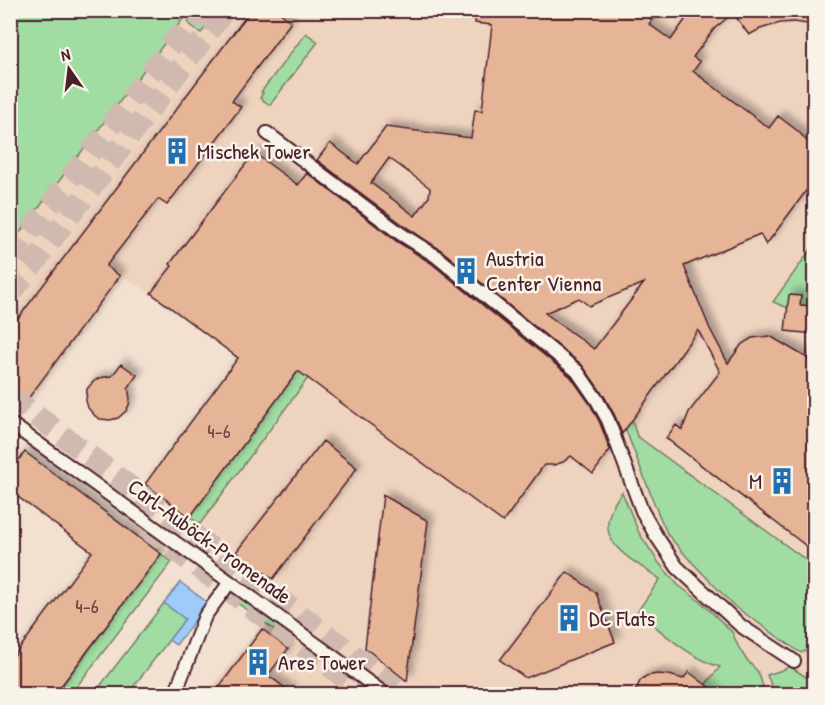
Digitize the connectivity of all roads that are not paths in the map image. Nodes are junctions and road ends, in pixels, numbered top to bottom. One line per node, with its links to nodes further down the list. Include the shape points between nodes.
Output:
1 (267, 133): 4 (street, via 436,256 577,371 608,420 642,511 677,567 741,626)
2 (10, 423): 3 (street, Carl-Auböck-Promenade)
3 (230, 582): 5 (street, via 205,616); 6 (street, Carl-Auböck-Promenade)
4 (794, 661)
5 (175, 694)
6 (385, 694)

